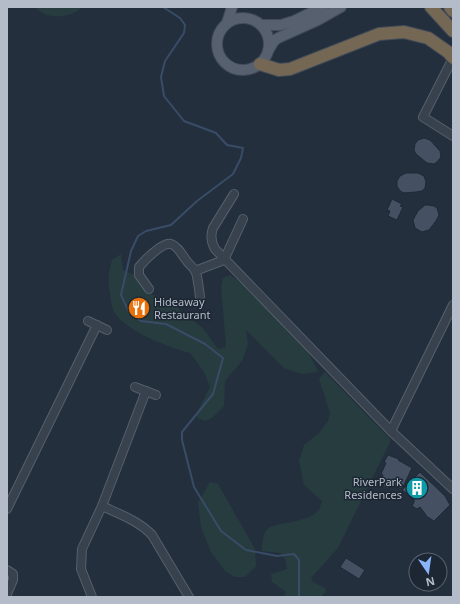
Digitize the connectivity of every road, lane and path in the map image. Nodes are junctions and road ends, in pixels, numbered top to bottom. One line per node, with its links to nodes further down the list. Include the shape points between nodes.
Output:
1 (232, 7): 7 (main road)
2 (323, 7): 8 (main road, via 281,25)
3 (341, 7): 10 (main road, via 278,38)
4 (431, 7): 9 (highway)
5 (450, 7): 6 (highway)
6 (453, 11)
7 (227, 23): 8 (main road, via 245,18); 12 (main road, via 217,38 218,52 225,64 243,70)
8 (262, 25): 10 (main road, via 268,37)
9 (453, 31)
10 (268, 51): 12 (main road)
11 (453, 58): 12 (highway, via 428,38 404,32 380,34 290,69 279,70); 13 (street, via 423,117)
12 (260, 64)
13 (453, 136)
14 (234, 194): 16 (street, via 211,233 212,244)
15 (243, 219): 16 (street)
16 (224, 260): 17 (street); 27 (street)
17 (195, 271): 18 (street, via 176,247 165,244 139,267 139,275); 19 (street)
18 (149, 289)
19 (200, 297)
20 (453, 304): 27 (street)
21 (88, 321): 22 (street)
22 (97, 325): 23 (street); 30 (street)
23 (107, 330)
24 (135, 387): 25 (street)
25 (146, 391): 26 (street); 29 (street)
26 (156, 395)
27 (391, 431): 28 (street)
28 (453, 489)
29 (102, 506): 33 (street, via 81,555 81,569); 34 (street, via 131,520 152,535)
30 (7, 509)
31 (7, 570): 32 (street, via 14,578)
32 (7, 594)
33 (92, 597)
34 (189, 597)

